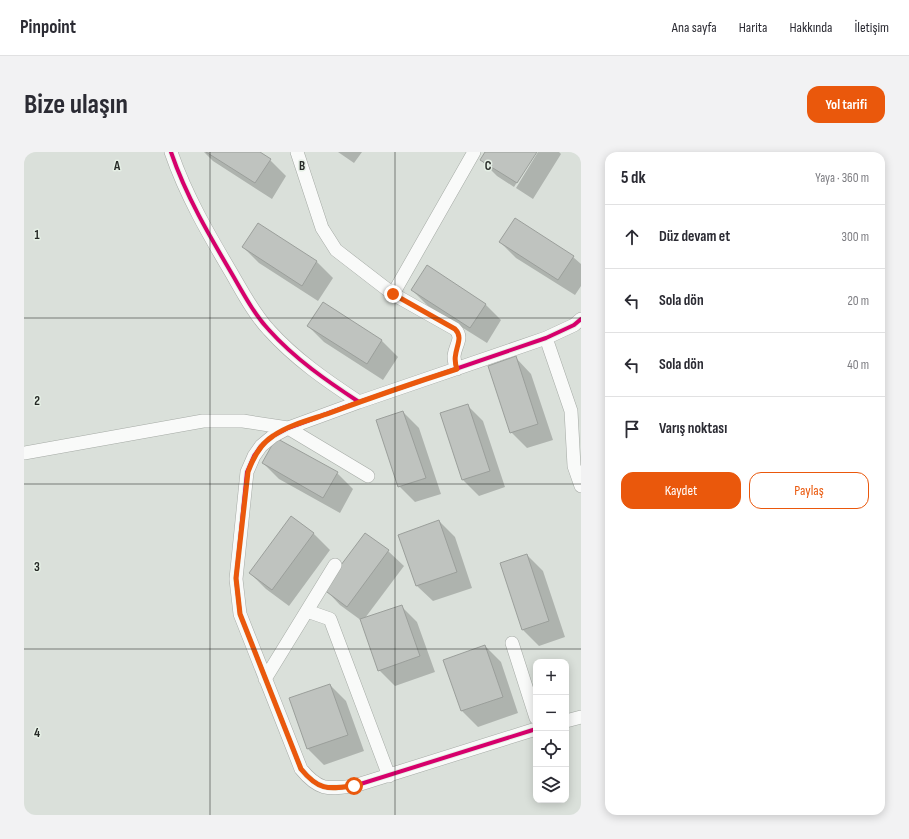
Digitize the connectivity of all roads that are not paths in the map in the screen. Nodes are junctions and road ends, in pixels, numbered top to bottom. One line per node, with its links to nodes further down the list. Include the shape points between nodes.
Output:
1 (171, 152): 8 (street, via 186,192 206,231 268,330 326,380)
2 (296, 152): 4 (street, via 322,228 336,250)
3 (474, 152): 4 (street)
4 (393, 294): 7 (street, via 458,332 460,338 454,360)
5 (581, 319): 6 (street)
6 (546, 338): 7 (street); 12 (street, via 572,412 574,466)
7 (457, 369): 8 (street)
8 (359, 402): 9 (street)
9 (288, 428): 10 (street, via 243,421 203,421); 11 (street); 16 (street, via 262,446 254,456 248,472 236,578 240,614)
10 (24, 453)
11 (368, 476)
12 (581, 486)
13 (335, 566): 14 (street)
14 (307, 611): 16 (street); 21 (street, via 330,620)
15 (512, 643): 17 (street)
16 (265, 678): 21 (street, via 301,769 309,779 318,785 335,788 354,786)
17 (533, 709)
18 (581, 717): 19 (street)
19 (569, 720)
20 (533, 730): 21 (street)
21 (389, 776)

